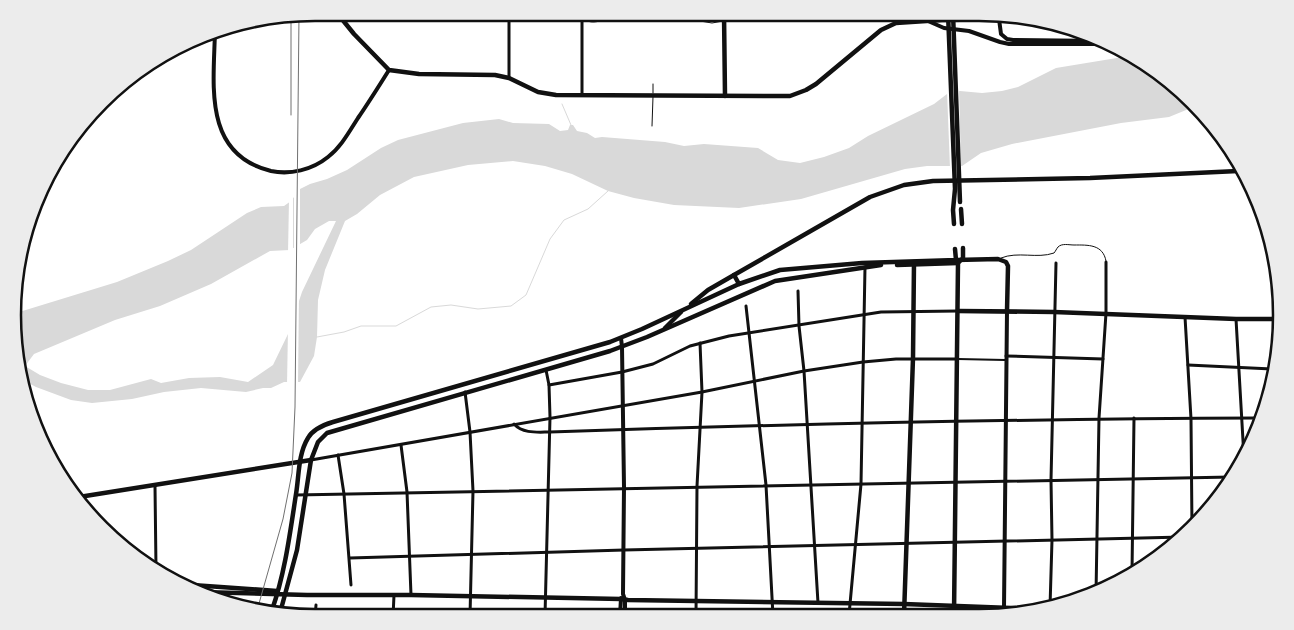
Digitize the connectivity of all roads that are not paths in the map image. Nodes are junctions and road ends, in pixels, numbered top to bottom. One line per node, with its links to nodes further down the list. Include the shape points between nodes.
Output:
1 (344, 21): 16 (main road)
2 (509, 21): 17 (street)
3 (582, 21): 19 (street)
4 (702, 21): 5 (lane)
5 (720, 21)
6 (724, 21): 21 (main road)
7 (928, 21): 12 (street); 21 (main road, via 889,25 816,84 798,94)
8 (941, 21): 12 (main road)
9 (948, 21): 24 (main road)
10 (953, 21): 24 (main road)
11 (999, 22): 14 (street, via 1001,34 1007,39)
12 (938, 26): 15 (street, via 969,30 1009,44)
13 (215, 39): 16 (street, via 214,102 221,131 236,153 255,166 273,171 309,169 328,157 346,138)
14 (1083, 41)
15 (1091, 44)
16 (389, 70): 17 (main road)
17 (509, 78): 19 (main road, via 547,95)
18 (653, 84): 20 (lane)
19 (582, 95): 20 (main road)
20 (653, 96): 21 (main road); 22 (lane)
21 (725, 96)
22 (652, 126)
23 (1235, 171): 37 (main road, via 904,185 870,197)
24 (957, 189): 25 (main road); 27 (main road)
25 (960, 202)
26 (961, 209): 28 (main road)
27 (954, 224)
28 (962, 224)
29 (963, 248): 32 (main road)
30 (955, 249): 32 (main road)
31 (998, 259): 32 (main road); 33 (lane, via 1048,255 1063,244 1094,246 1102,251); 44 (main road, via 1008,266)
32 (959, 261): 34 (main road); 43 (main road)
33 (1106, 262): 46 (street)
34 (914, 263): 36 (main road); 42 (main road)
35 (1056, 263): 45 (street)
36 (864, 265): 38 (main road, via 788,268); 47 (street); 52 (main road, via 775,281)
37 (734, 275): 38 (main road); 41 (main road)
38 (739, 284): 41 (main road)
39 (798, 291): 51 (street)
40 (746, 306): 53 (street)
41 (685, 309): 52 (main road); 54 (main road)
42 (913, 311): 43 (street); 47 (street); 57 (main road)
43 (958, 311): 44 (main road); 60 (main road)
44 (1007, 311): 45 (main road); 58 (street)
45 (1054, 312): 46 (main road); 59 (street)
46 (1106, 313): 48 (main road); 61 (street)
47 (865, 314): 51 (street); 62 (street)
48 (1185, 317): 49 (main road); 63 (street)
49 (1236, 319): 50 (main road); 64 (street)
50 (1273, 319)
51 (798, 326): 53 (street); 67 (street)
52 (662, 330): 56 (main road)
53 (750, 333): 55 (street); 69 (street)
54 (620, 338): 56 (street); 73 (main road)
55 (700, 343): 68 (street, via 653,364); 72 (street)
56 (622, 347): 65 (main road); 68 (street)
57 (913, 358): 60 (street); 62 (street); 86 (main road)
58 (1005, 358): 59 (street); 60 (street); 83 (street)
59 (1053, 358): 61 (street); 82 (street)
60 (958, 359): 85 (main road)
61 (1103, 359): 77 (street)
62 (863, 362): 67 (street); 84 (street)
63 (1188, 364): 64 (street); 81 (street)
64 (1240, 367): 66 (street); 79 (street)
65 (546, 369): 70 (street); 71 (main road)
66 (1268, 369)
67 (804, 371): 69 (street); 88 (street)
68 (622, 372): 70 (street); 74 (street)
69 (754, 382): 72 (street); 89 (street)
70 (549, 385): 76 (street)
71 (465, 392): 75 (main road); 92 (street)
72 (702, 392): 74 (street); 90 (street)
73 (418, 398): 75 (main road); 98 (main road, via 319,427 308,438)
74 (623, 404): 76 (street); 91 (street)
75 (420, 405): 97 (main road, via 330,432 320,440)
76 (550, 418): 87 (street); 93 (street)
77 (1099, 418): 78 (street); 82 (street); 101 (street)
78 (1134, 418): 81 (street); 102 (street)
79 (1243, 418): 80 (street); 81 (street); 94 (street)
80 (1254, 418)
81 (1191, 419): 99 (street)
82 (1052, 420): 83 (street); 103 (street)
83 (1006, 421): 85 (street); 104 (street)
84 (862, 422): 86 (street); 88 (street); 107 (street)
85 (957, 422): 86 (street); 105 (main road)
86 (911, 423): 108 (main road)
87 (514, 424): 92 (street); 93 (street, via 518,429)
88 (807, 424): 89 (street); 106 (street)
89 (760, 425): 90 (street); 109 (street)
90 (699, 428): 91 (street); 111 (street)
91 (624, 430): 93 (street); 112 (street)
92 (470, 432): 95 (street); 114 (street)
93 (550, 432): 113 (street)
94 (1244, 441)
95 (402, 445): 96 (street); 115 (street)
96 (338, 455): 97 (street); 118 (street)
97 (310, 460): 98 (main road); 117 (main road)
98 (300, 462): 110 (main road); 116 (main road)
99 (1192, 477): 100 (street); 102 (street); 120 (street)
100 (1224, 477)
101 (1099, 478): 102 (street); 103 (street); 123 (street)
102 (1134, 478): 122 (street)
103 (1050, 480): 104 (street); 124 (street)
104 (1006, 481): 105 (street); 125 (street)
105 (957, 482): 108 (street); 126 (main road)
106 (811, 484): 107 (street); 109 (street); 129 (street)
107 (861, 484): 108 (street); 128 (street)
108 (908, 484): 127 (main road)
109 (766, 485): 111 (street); 130 (street)
110 (155, 486): 119 (main road); 137 (street)
111 (697, 486): 112 (street); 131 (street)
112 (624, 487): 113 (street); 132 (street)
113 (549, 489): 114 (street); 133 (street)
114 (474, 491): 115 (street); 134 (street)
115 (406, 492): 118 (street); 135 (street)
116 (296, 494): 117 (street); 155 (main road)
117 (306, 494): 118 (street); 157 (main road, via 297,550)
118 (344, 494): 136 (street)
119 (84, 497)
120 (1192, 518)
121 (1171, 537): 122 (street)
122 (1132, 538): 123 (street); 138 (street)
123 (1096, 539): 124 (street); 139 (street)
124 (1052, 540): 125 (street); 149 (street)
125 (1005, 541): 126 (street); 160 (street)
126 (955, 542): 127 (street); 158 (main road)
127 (906, 543): 128 (street); 154 (main road)
128 (855, 545): 129 (street); 153 (street)
129 (814, 546): 130 (street); 152 (street)
130 (770, 547): 131 (street); 151 (street)
131 (696, 548): 132 (street); 150 (street)
132 (624, 550): 133 (street); 148 (street)
133 (548, 552): 134 (street); 147 (street)
134 (472, 554): 135 (street); 146 (street)
135 (408, 556): 136 (street); 145 (street)
136 (350, 558): 140 (street)
137 (156, 561)
138 (1132, 565)
139 (1096, 584)
140 (351, 585)
141 (202, 586): 143 (main road)
142 (219, 592): 143 (main road)
143 (321, 594): 144 (main road)
144 (394, 595): 145 (main road); 162 (street)
145 (411, 595): 146 (main road)
146 (471, 597): 147 (main road); 163 (street)
147 (546, 598): 148 (main road); 164 (street)
148 (623, 598): 150 (main road); 165 (street); 166 (street)
149 (1050, 600)
150 (696, 601): 151 (main road); 167 (street)
151 (773, 602): 152 (main road); 168 (street)
152 (818, 603): 153 (main road)
153 (849, 604): 154 (main road); 169 (street)
154 (904, 604): 158 (main road); 170 (main road)
155 (273, 605)
156 (316, 605): 161 (street)
157 (282, 607)
158 (954, 607): 159 (main road)
159 (999, 608)
160 (1004, 608)
161 (316, 609)
162 (393, 609)
163 (470, 609)
164 (546, 609)
165 (621, 609)
166 (624, 609)
167 (696, 609)
168 (773, 609)
169 (849, 609)
170 (904, 609)

